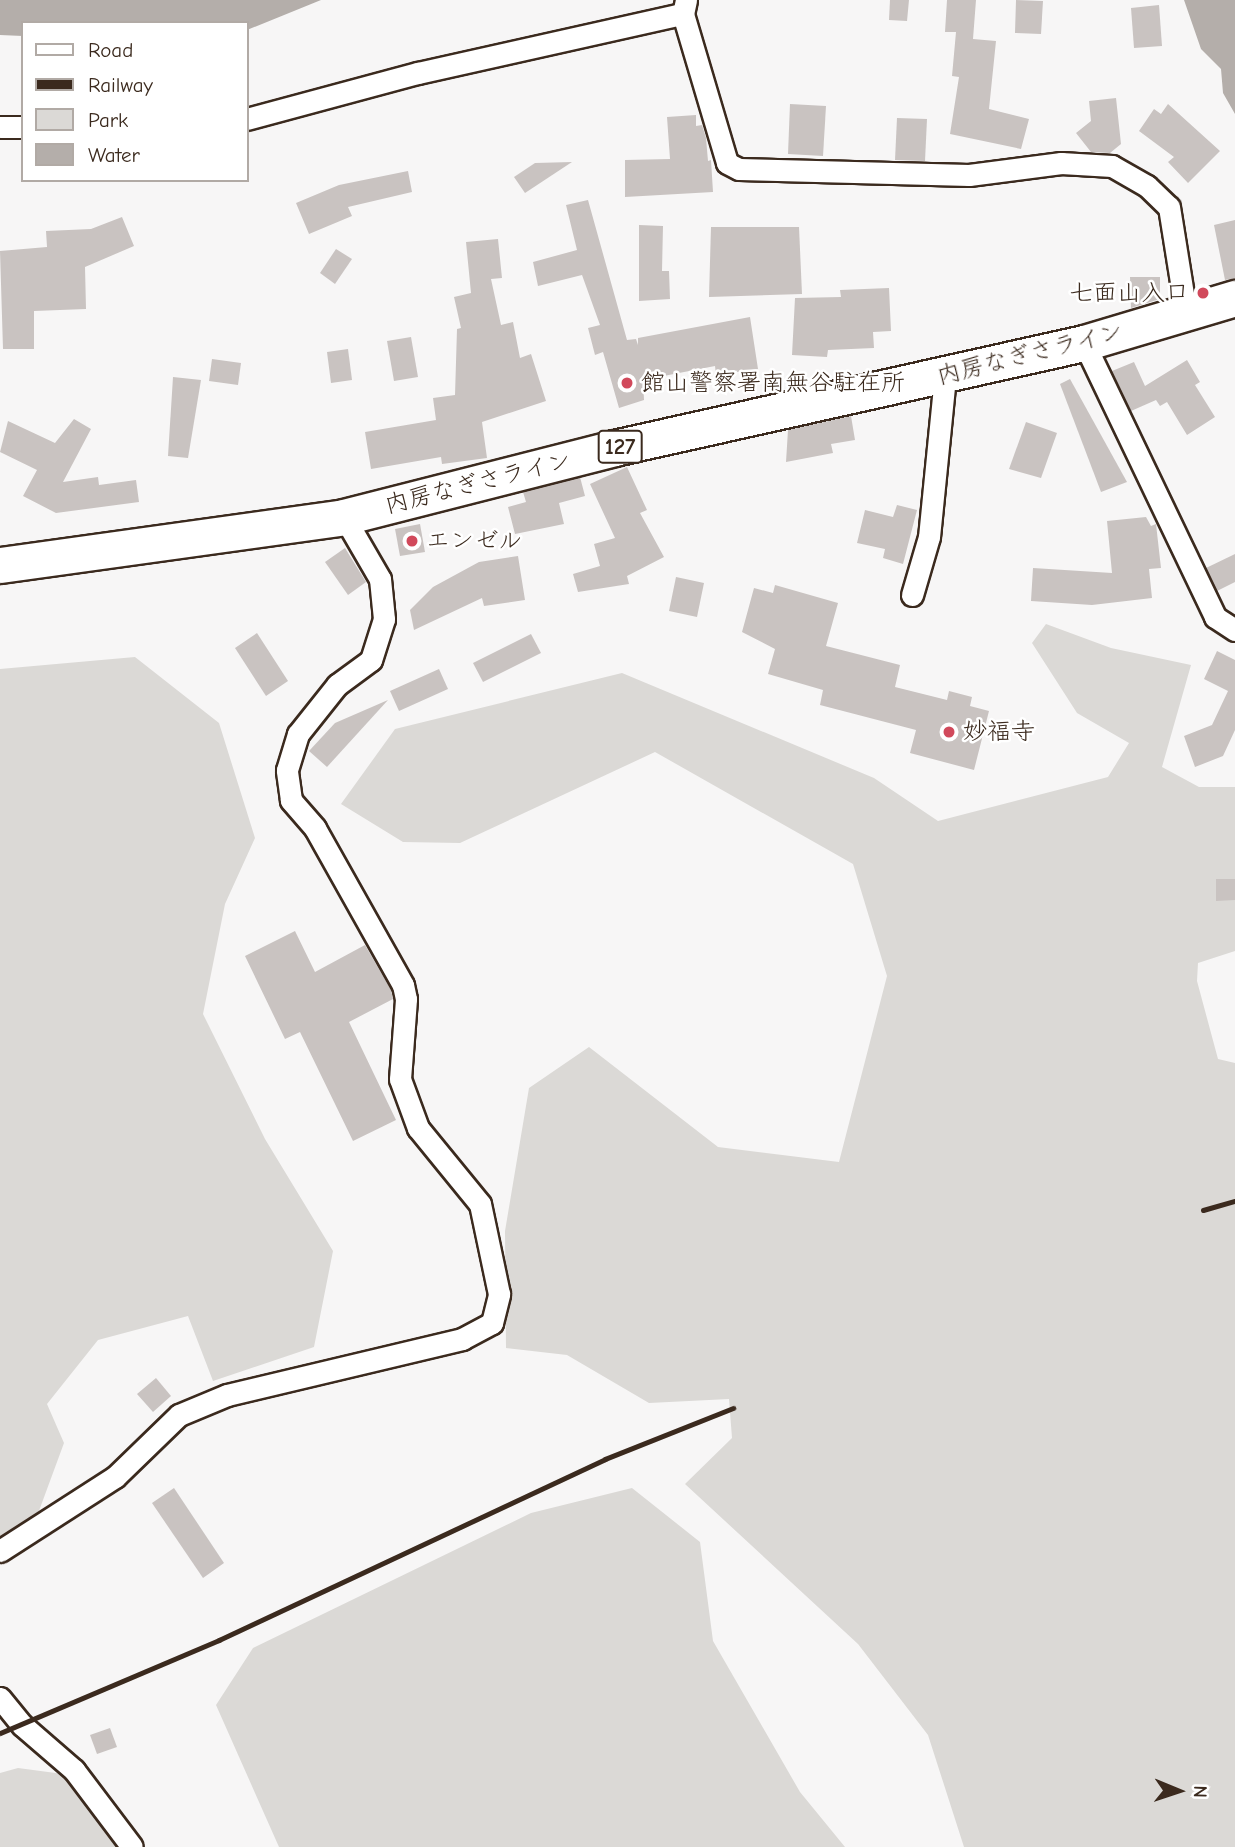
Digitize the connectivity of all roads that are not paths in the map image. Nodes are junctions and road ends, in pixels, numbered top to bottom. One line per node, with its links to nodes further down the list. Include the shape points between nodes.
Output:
1 (684, 7): 2 (street); 6 (street, via 727,163 739,169 969,175 1061,163 1112,166 1147,186 1169,207)
2 (248, 119)
3 (0, 127): 4 (street)
4 (21, 127)
5 (1235, 298): 6 (highway, 内房なぎさライン / 127)
6 (1186, 313): 7 (highway, 内房なぎさライン / 127)
7 (1084, 343): 8 (highway, 内房なぎさライン / 127); 12 (street, via 1215,617)
8 (945, 376): 9 (highway, 内房なぎさライン / 127, via 614,448); 11 (street, via 929,537)
9 (344, 517): 10 (highway, 内房なぎさライン / 127); 13 (street, via 380,579 384,619 371,660 337,685 298,734 287,770 291,800 315,828 403,985 400,1079 418,1128 480,1204 499,1294 492,1323 462,1339 228,1395 179,1415 115,1477)
10 (0, 565)
11 (912, 595)
12 (1235, 630)
13 (0, 1551)
14 (0, 1698): 15 (street, via 22,1725 75,1770)
15 (132, 1847)

